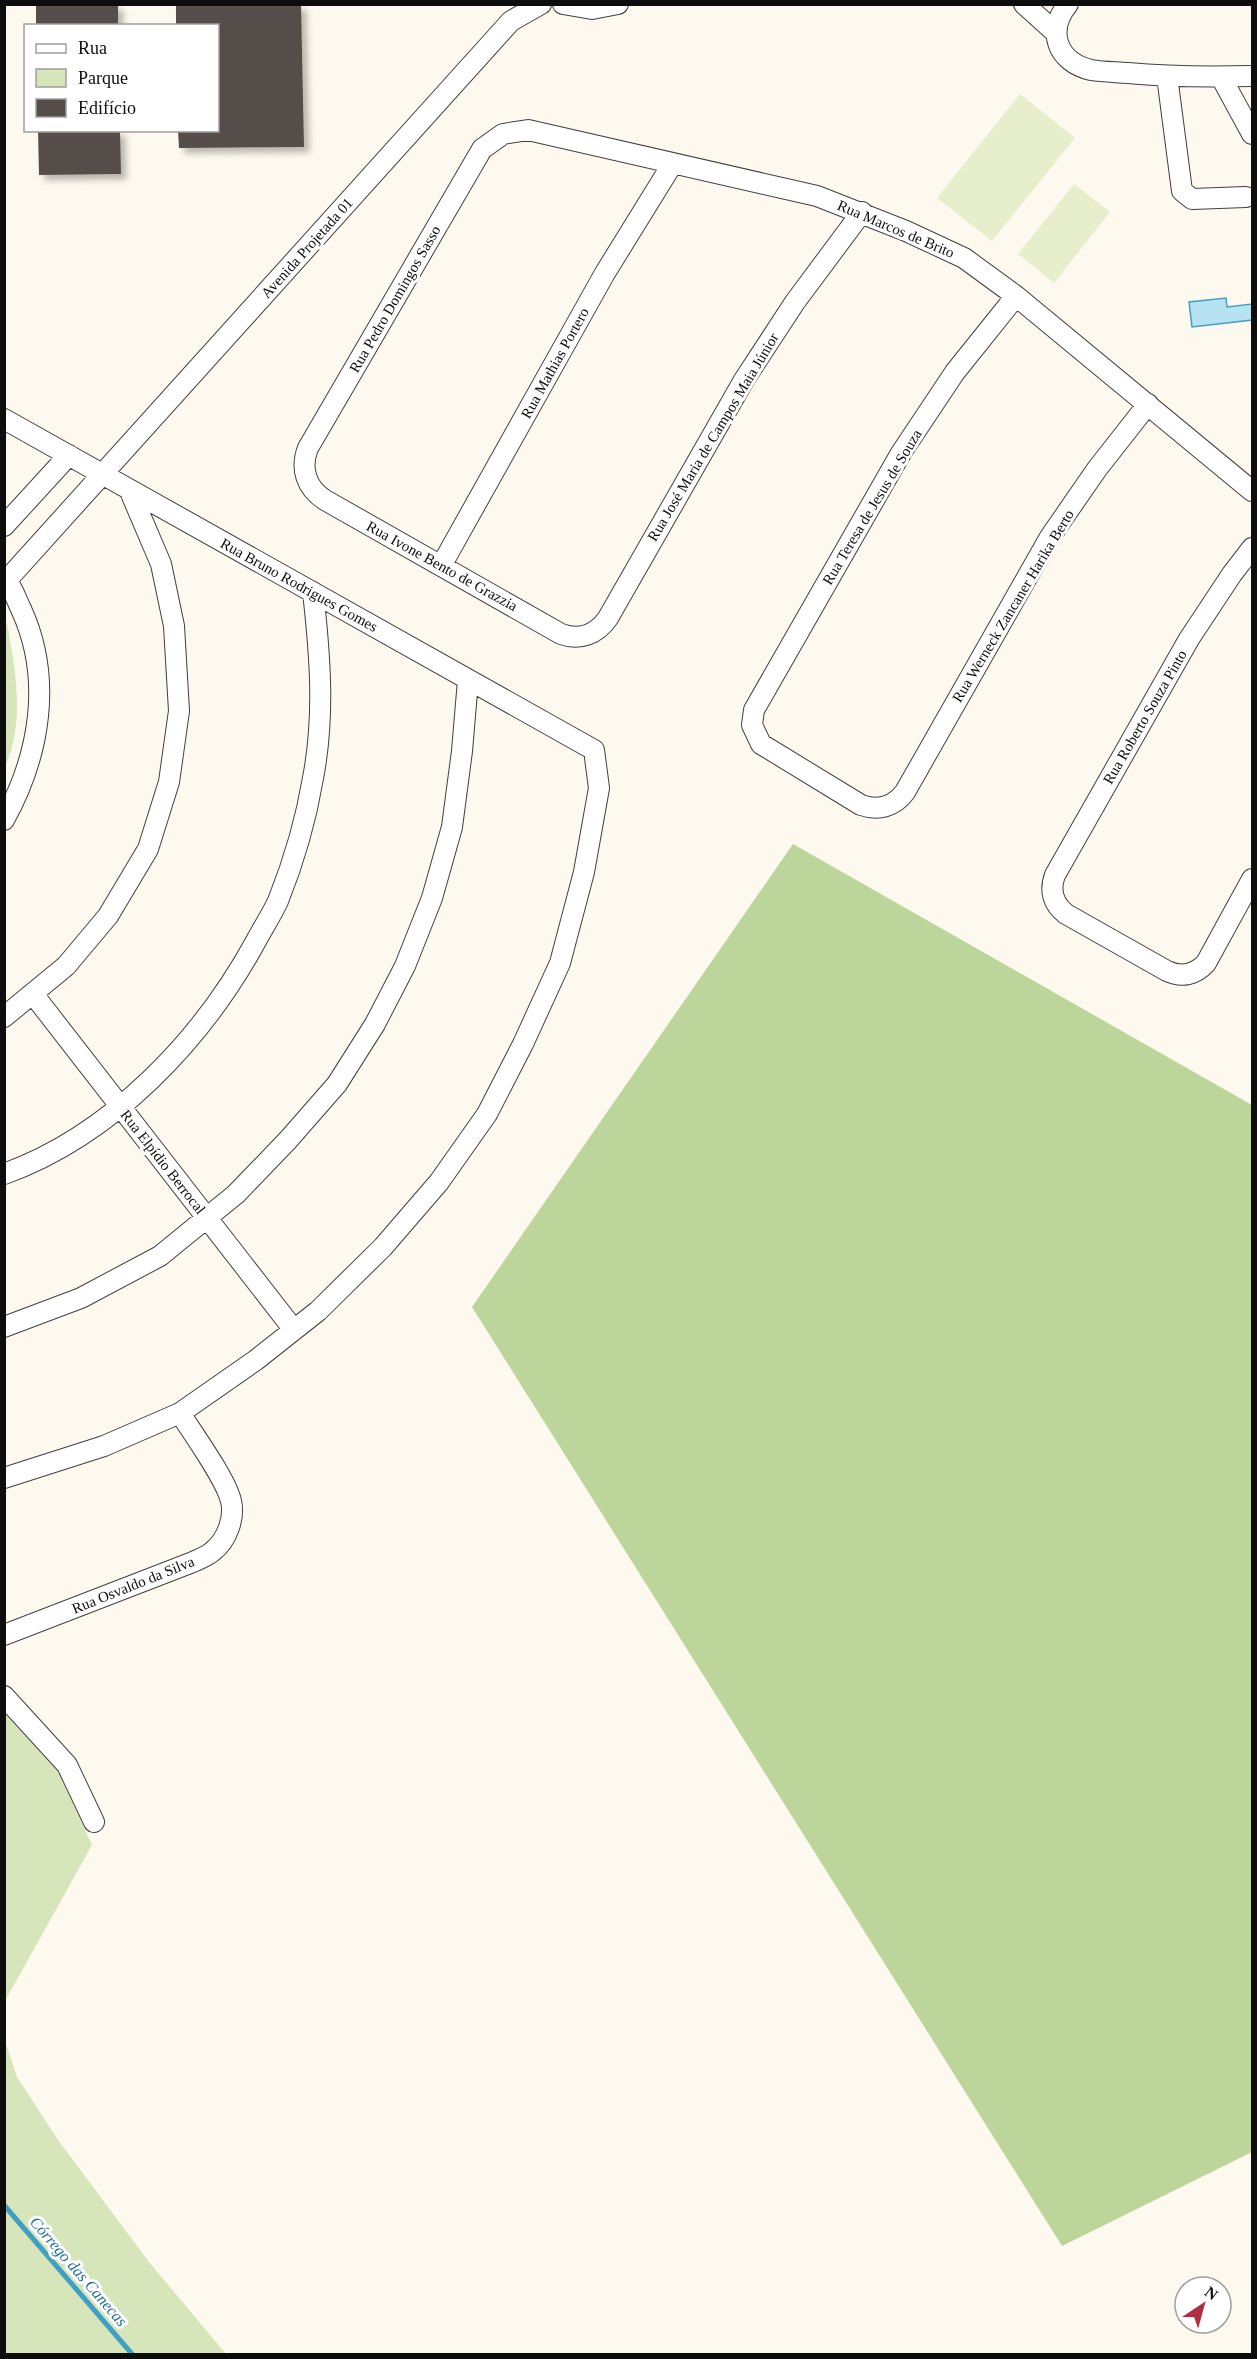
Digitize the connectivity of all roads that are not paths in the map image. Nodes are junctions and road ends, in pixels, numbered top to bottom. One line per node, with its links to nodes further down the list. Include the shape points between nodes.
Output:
1 (541, 4): 6 (street, Avenida Projetada 01)
2 (563, 4): 3 (street, via 592,9)
3 (618, 4)
4 (1024, 4): 7 (street)
5 (1068, 4): 7 (street, via 1060,14)
6 (513, 13): 21 (street, Avenida Projetada 01)
7 (1055, 32): 8 (street, via 1063,54 1090,70)
8 (1167, 76): 10 (street); 14 (street, via 1182,191 1192,199)
9 (1252, 76): 10 (street)
10 (1221, 77): 12 (street)
11 (503, 134): 13 (street, Rua Marcos de Brito, via 528,130); 20 (street, Rua Pedro Domingos Sasso, via 482,149 317,432 306,454)
12 (1252, 134)
13 (673, 163): 15 (street, Rua Marcos de Brito, via 817,196); 26 (street, Rua Mathias Portero, via 605,273)
14 (1246, 197)
15 (862, 212): 16 (street, Rua Marcos de Brito, via 964,258); 29 (street, Rua José Maria de Campos Maia Júnior, via 795,302 744,380 608,618)
16 (1016, 296): 17 (street, Rua Marcos de Brito); 31 (street, Rua Teresa de Jesus de Souza, via 955,372 901,453 754,710 753,731 765,748 866,807)
17 (1148, 404): 23 (street, Rua Marcos de Brito); 31 (street, Rua Werneck Zancaner Harika Berto, via 1050,537 904,792)
18 (4, 419): 19 (street, Rua Bruno Rodrigues Gomes)
19 (69, 455): 21 (street, Rua Bruno Rodrigues Gomes); 24 (street)
20 (305, 474): 26 (street, Rua Ivone Bento de Grazzia, via 319,496)
21 (104, 475): 22 (street, Rua Bruno Rodrigues Gomes); 27 (street, Avenida Projetada 01)
22 (129, 489): 28 (street, Rua Bruno Rodrigues Gomes); 34 (street, via 161,564 174,626 179,711 169,782 148,849 108,915 66,966)
23 (1252, 490)
24 (4, 526)
25 (1252, 548): 33 (street, Rua Roberto Souza Pinto, via 1189,639 1054,875 1052,894 1066,914 1167,972 1186,975 1206,963)
26 (441, 566): 29 (street, Rua Ivone Bento de Grazzia, via 561,633 579,637)
27 (6, 578): 32 (street, via 26,620 34,651 39,705 34,749 21,790)
28 (313, 592): 30 (street, Rua Bruno Rodrigues Gomes); 36 (street, via 321,711 314,777 299,842 277,903 209,1016 163,1067)
29 (591, 634)
30 (468, 680): 38 (street, via 452,827 432,898 405,966 337,1084 236,1194); 40 (street, Rua Bruno Rodrigues Gomes, via 594,750 599,788 584,872 560,963 487,1114 439,1182 383,1247)
31 (882, 807)
32 (4, 820)
33 (1252, 879)
34 (33, 994): 35 (street); 36 (street, Rua Elpídio Berrocal)
35 (4, 1017)
36 (120, 1106): 37 (street, via 100,1124 33,1164); 38 (street, Rua Elpídio Berrocal)
37 (4, 1174)
38 (206, 1218): 39 (street, via 160,1256 81,1298); 40 (street, Rua Elpídio Berrocal)
39 (4, 1327)
40 (294, 1330): 41 (street)
41 (180, 1413): 42 (street, via 104,1446); 43 (street, Rua Osvaldo da Silva, via 232,1503 226,1537 213,1552 193,1562)
42 (4, 1478)
43 (4, 1635)
44 (4, 1696): 45 (street, via 67,1765)
45 (94, 1822)

